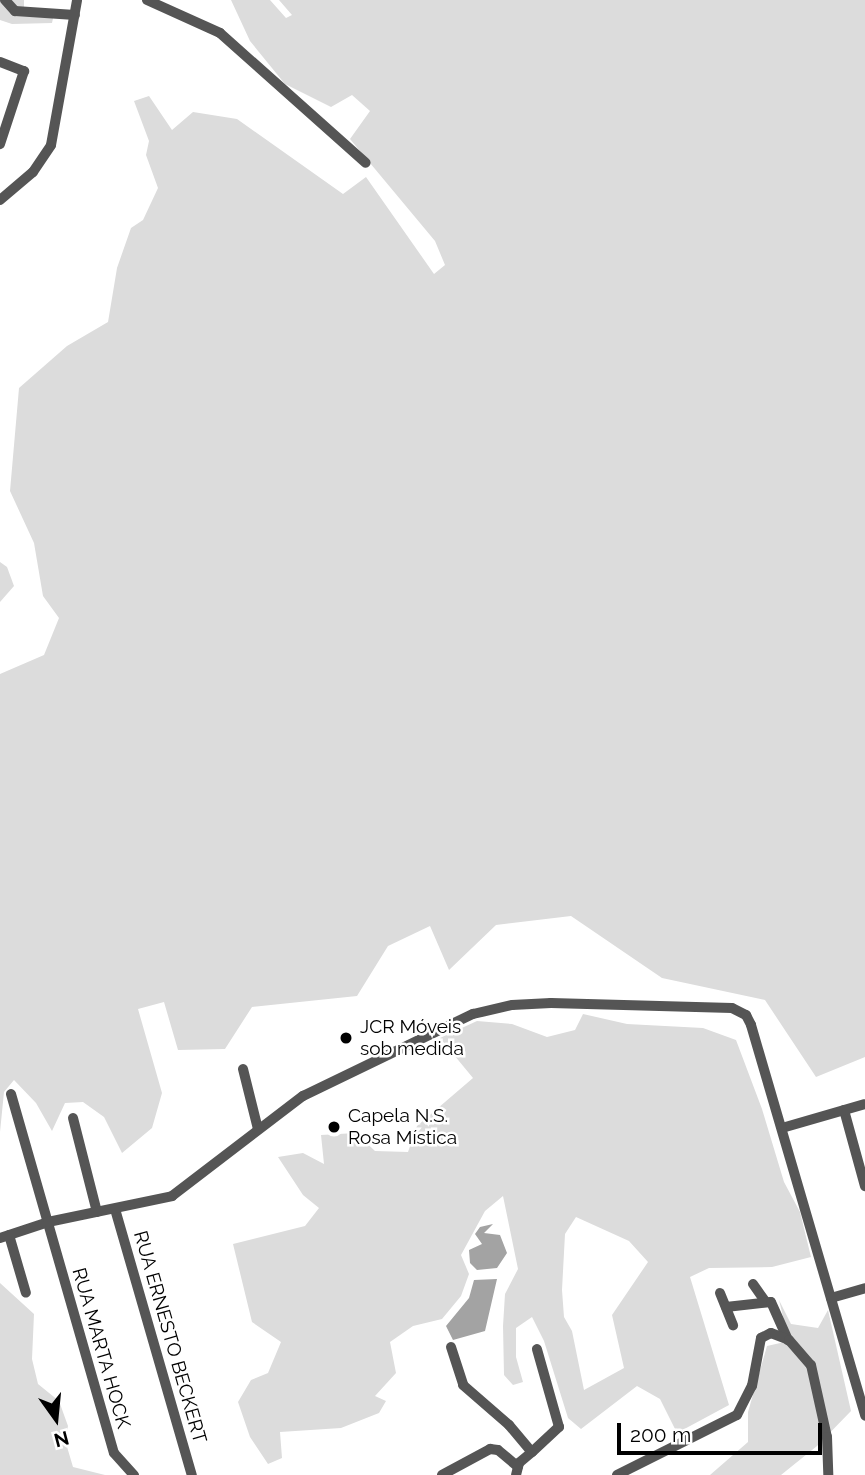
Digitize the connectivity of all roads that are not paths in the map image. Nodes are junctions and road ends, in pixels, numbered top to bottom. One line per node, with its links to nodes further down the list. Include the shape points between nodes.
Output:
1 (5, 0): 4 (street, via 15,11)
2 (77, 0): 4 (street)
3 (147, 0): 7 (street, via 220,33)
4 (75, 15): 8 (street, via 51,145 33,172)
5 (0, 62): 6 (street, via 24,71)
6 (0, 144)
7 (366, 163)
8 (0, 200)
9 (243, 1069): 15 (street)
10 (11, 1094): 19 (street, RUA MARTA HOCK)
11 (865, 1104): 12 (street)
12 (844, 1110): 14 (street); 16 (street)
13 (73, 1118): 18 (street)
14 (782, 1128): 15 (street, via 751,1025 742,1012 605,1004 496,1007 450,1023 313,1090); 25 (street)
15 (258, 1129): 17 (street, via 177,1193)
16 (865, 1186)
17 (115, 1209): 18 (street); 36 (street, RUA ERNESTO BECKERT)
18 (97, 1212): 19 (street)
19 (48, 1222): 20 (street); 35 (street, RUA MARTA HOCK, via 114,1453)
20 (5, 1237): 23 (street)
21 (753, 1284): 26 (street)
22 (865, 1288): 25 (street)
23 (26, 1293)
24 (720, 1293): 27 (street)
25 (831, 1298): 32 (street)
26 (765, 1301): 27 (street, via 740,1309); 29 (street, via 775,1304)
27 (726, 1307): 28 (street)
28 (733, 1325)
29 (789, 1340): 38 (street, via 771,1333 761,1338 749,1396 733,1419); 39 (street, via 807,1358 816,1377 827,1437)
30 (451, 1347): 33 (street, via 463,1385 503,1418)
31 (537, 1349): 33 (street, via 559,1427)
32 (865, 1416)
33 (532, 1452): 34 (street)
34 (517, 1471): 37 (street, via 498,1450 490,1449)
35 (134, 1475)
36 (192, 1475)
37 (442, 1475)
38 (617, 1475)
39 (828, 1475)

